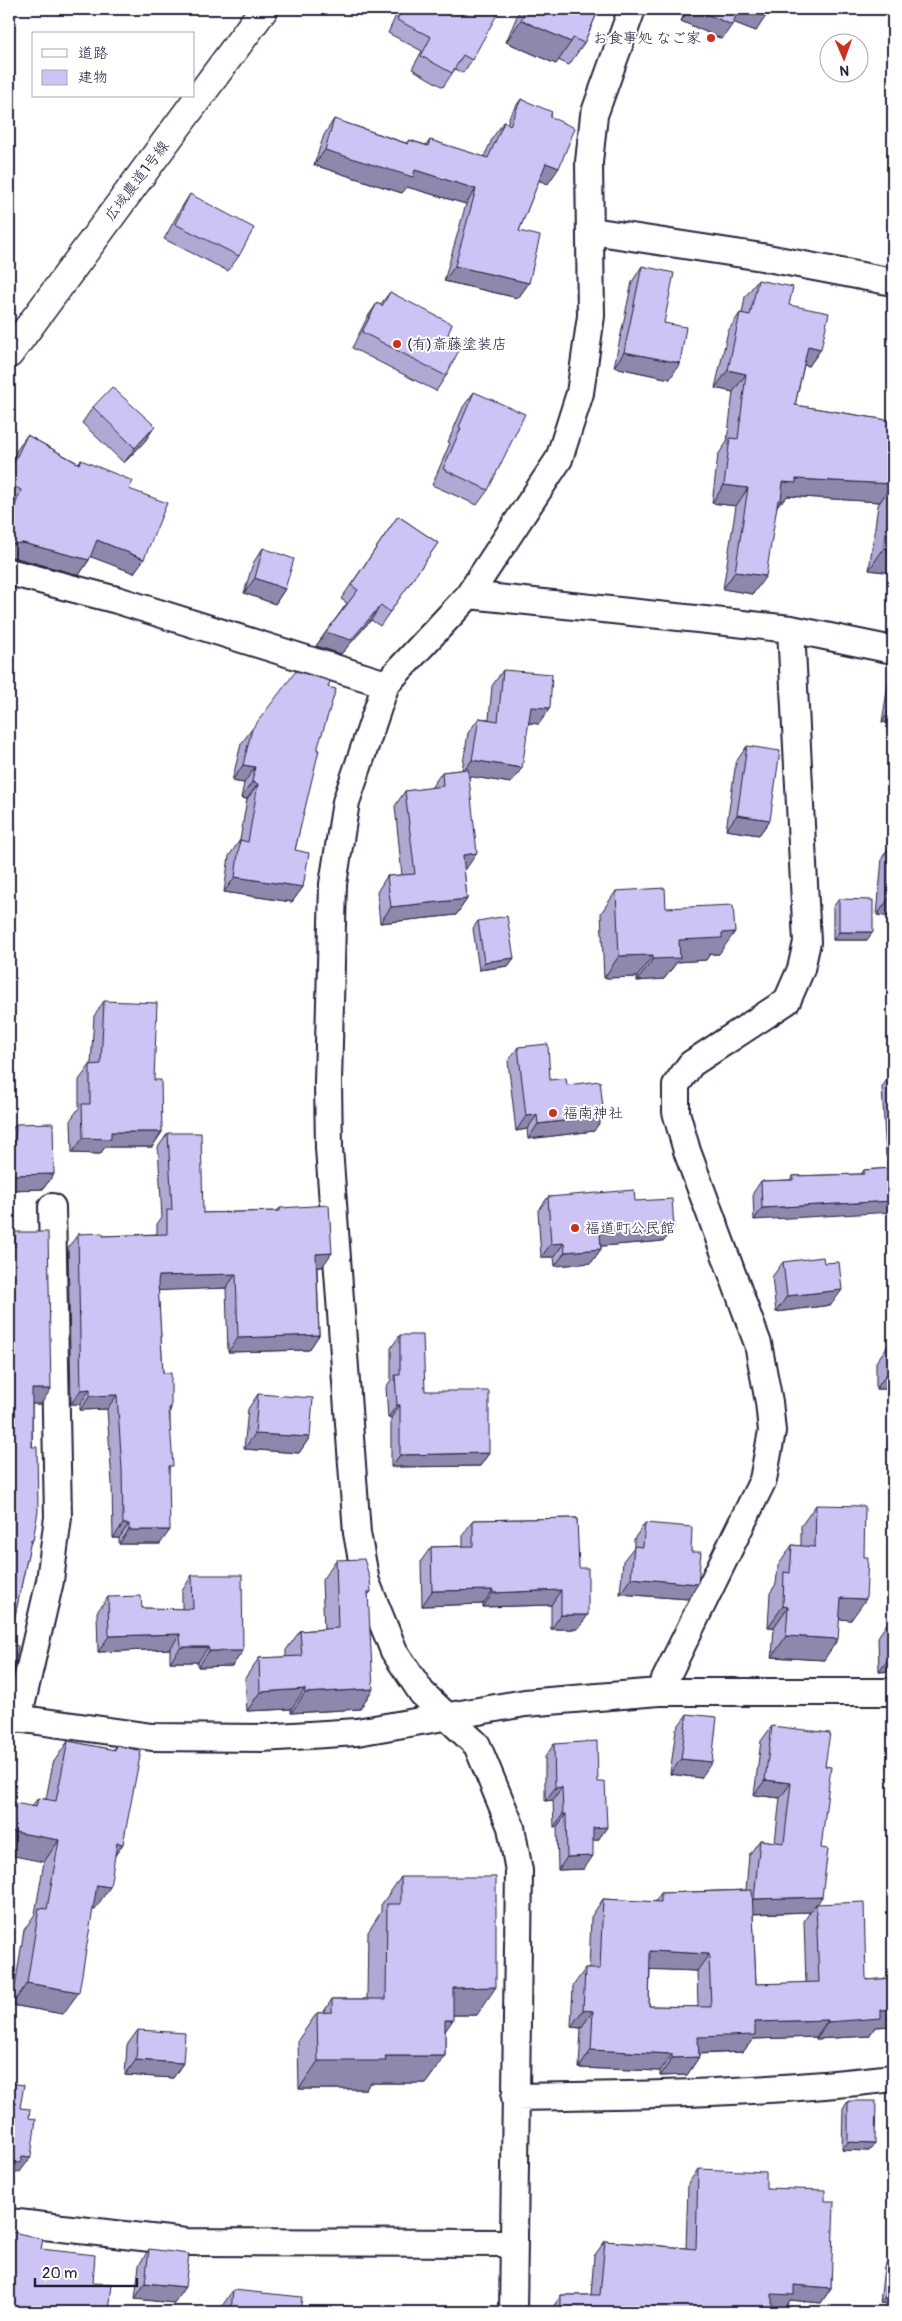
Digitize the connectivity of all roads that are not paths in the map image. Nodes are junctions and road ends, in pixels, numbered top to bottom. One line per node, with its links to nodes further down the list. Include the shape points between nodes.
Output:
1 (264, 9): 5 (street, 広域農道1号線)
2 (632, 9): 3 (street, via 594,114 589,162)
3 (592, 231): 4 (street, via 762,257); 7 (street, via 592,316 580,393 559,459)
4 (893, 282)
5 (9, 354)
6 (9, 572): 10 (street, via 126,602)
7 (469, 595): 8 (street); 10 (street)
8 (791, 629): 9 (street); 12 (street, via 807,942 801,969 787,1002 691,1064 676,1085 676,1112 687,1151 758,1344 772,1431 763,1480)
9 (893, 650)
10 (386, 684): 14 (street, via 346,802 335,874 329,1148 357,1533 366,1582 394,1651 422,1693)
11 (52, 1207): 15 (street, via 58,1517 50,1581)
12 (659, 1692): 13 (street); 14 (street, via 525,1703)
13 (893, 1692)
14 (447, 1716): 15 (street, via 357,1732 262,1738 152,1737); 17 (street, via 476,1746 511,1827 519,1871)
15 (13, 1718)
16 (893, 2078): 17 (street, via 680,2094)
17 (515, 2097): 19 (street)
18 (9, 2222): 19 (street, via 186,2242)
19 (513, 2243): 20 (street)
20 (513, 2312)

